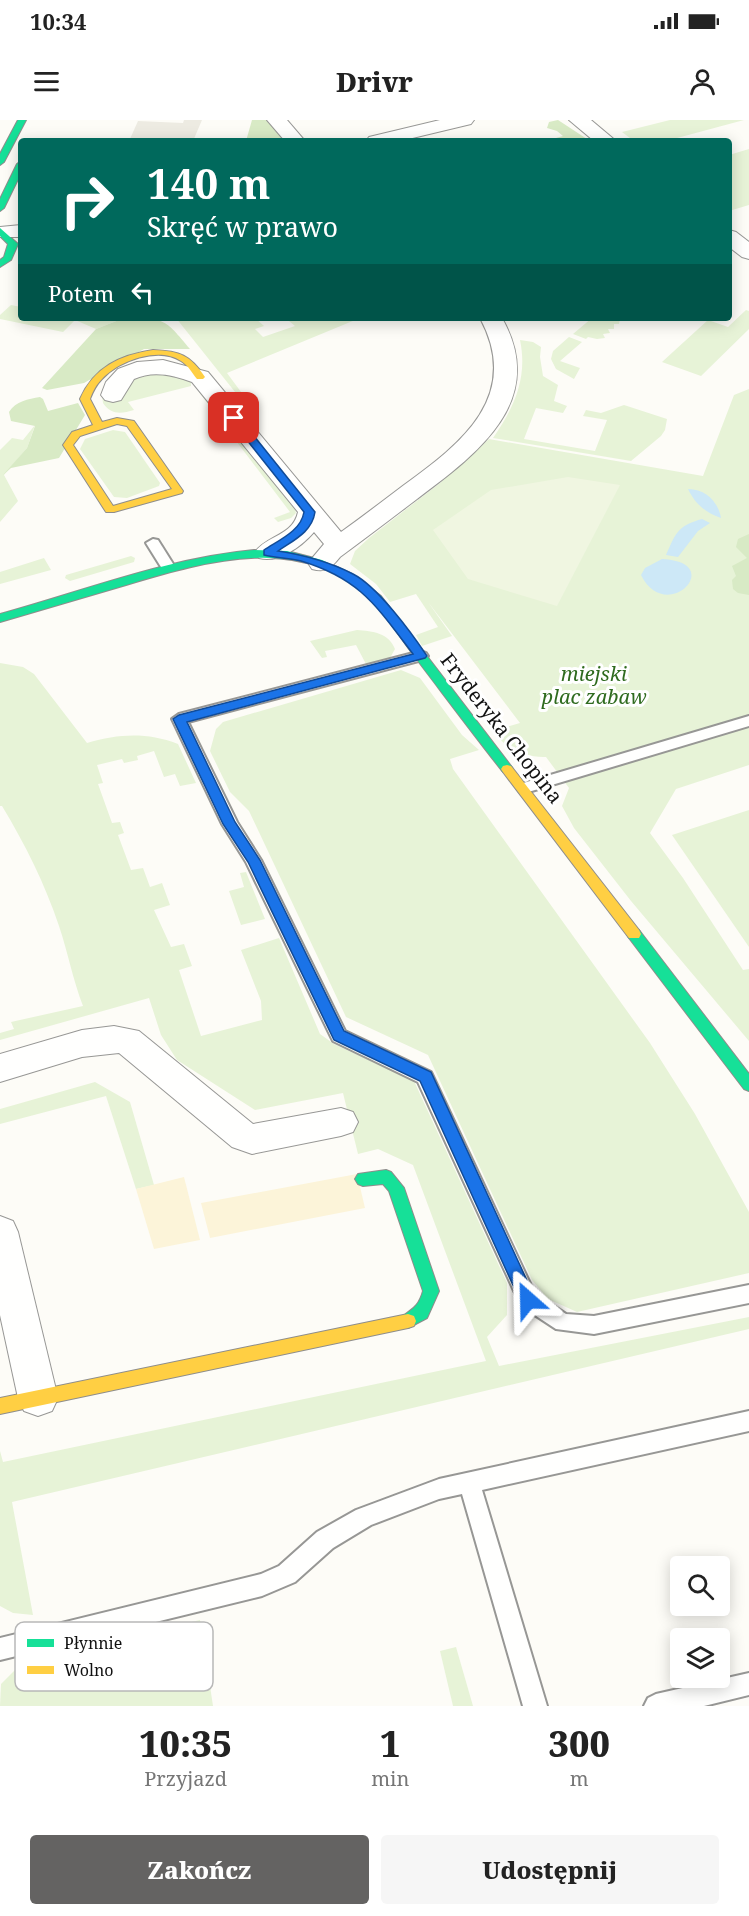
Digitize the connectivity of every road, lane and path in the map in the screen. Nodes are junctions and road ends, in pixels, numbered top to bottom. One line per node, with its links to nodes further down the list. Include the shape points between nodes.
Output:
1 (22, 120): 8 (street)
2 (277, 120): 5 (street)
3 (464, 120): 6 (street)
4 (579, 120): 7 (street)
5 (292, 138)
6 (389, 138)
7 (602, 138)
8 (0, 162)
9 (18, 170): 10 (street)
10 (0, 208)
11 (6, 230): 14 (street, via 13,244)
12 (732, 238): 13 (street)
13 (748, 251)
14 (10, 258)
15 (494, 321): 22 (street, via 502,336 508,368 506,383 489,419 458,456)
16 (200, 377): 17 (street, via 170,367 147,367 120,378); 18 (street, via 187,360 174,354 143,354 119,362 96,378 85,394); 19 (street)
17 (113, 395)
18 (99, 426): 18 (street, via 76,432 68,445 110,510 132,509 178,491 130,423 117,421)
19 (310, 512): 21 (street, via 308,522 299,532); 22 (street)
20 (153, 543): 23 (lane)
21 (268, 552): 22 (street, Fryderyka Chopina); 23 (street, Fryderyka Chopina, via 226,553)
22 (330, 555): 25 (street, Fryderyka Chopina, via 372,594)
23 (168, 567): 24 (street, Fryderyka Chopina)
24 (0, 618)
25 (421, 656): 27 (street, Fryderyka Chopina); 33 (lane, via 179,719 339,1035 425,1077 528,1300 563,1323 594,1325)
26 (749, 721): 27 (lane)
27 (525, 788): 29 (street, Fryderyka Chopina)
28 (0, 1068): 30 (street, via 83,1044 117,1039 127,1041 244,1137 252,1139)
29 (749, 1084)
30 (341, 1122)
31 (363, 1179): 34 (street, via 386,1177 396,1188 430,1284 429,1303 419,1316 394,1325)
32 (0, 1232): 34 (street)
33 (749, 1294)
34 (38, 1398): 35 (street)
35 (0, 1406)
36 (749, 1421): 37 (lane)
37 (469, 1482): 38 (lane, via 364,1516 325,1540 287,1574 262,1585); 42 (lane)
38 (113, 1622)
39 (15, 1646): 40 (lane)
40 (0, 1650)
41 (749, 1684): 43 (lane)
42 (535, 1706)
43 (656, 1706)

